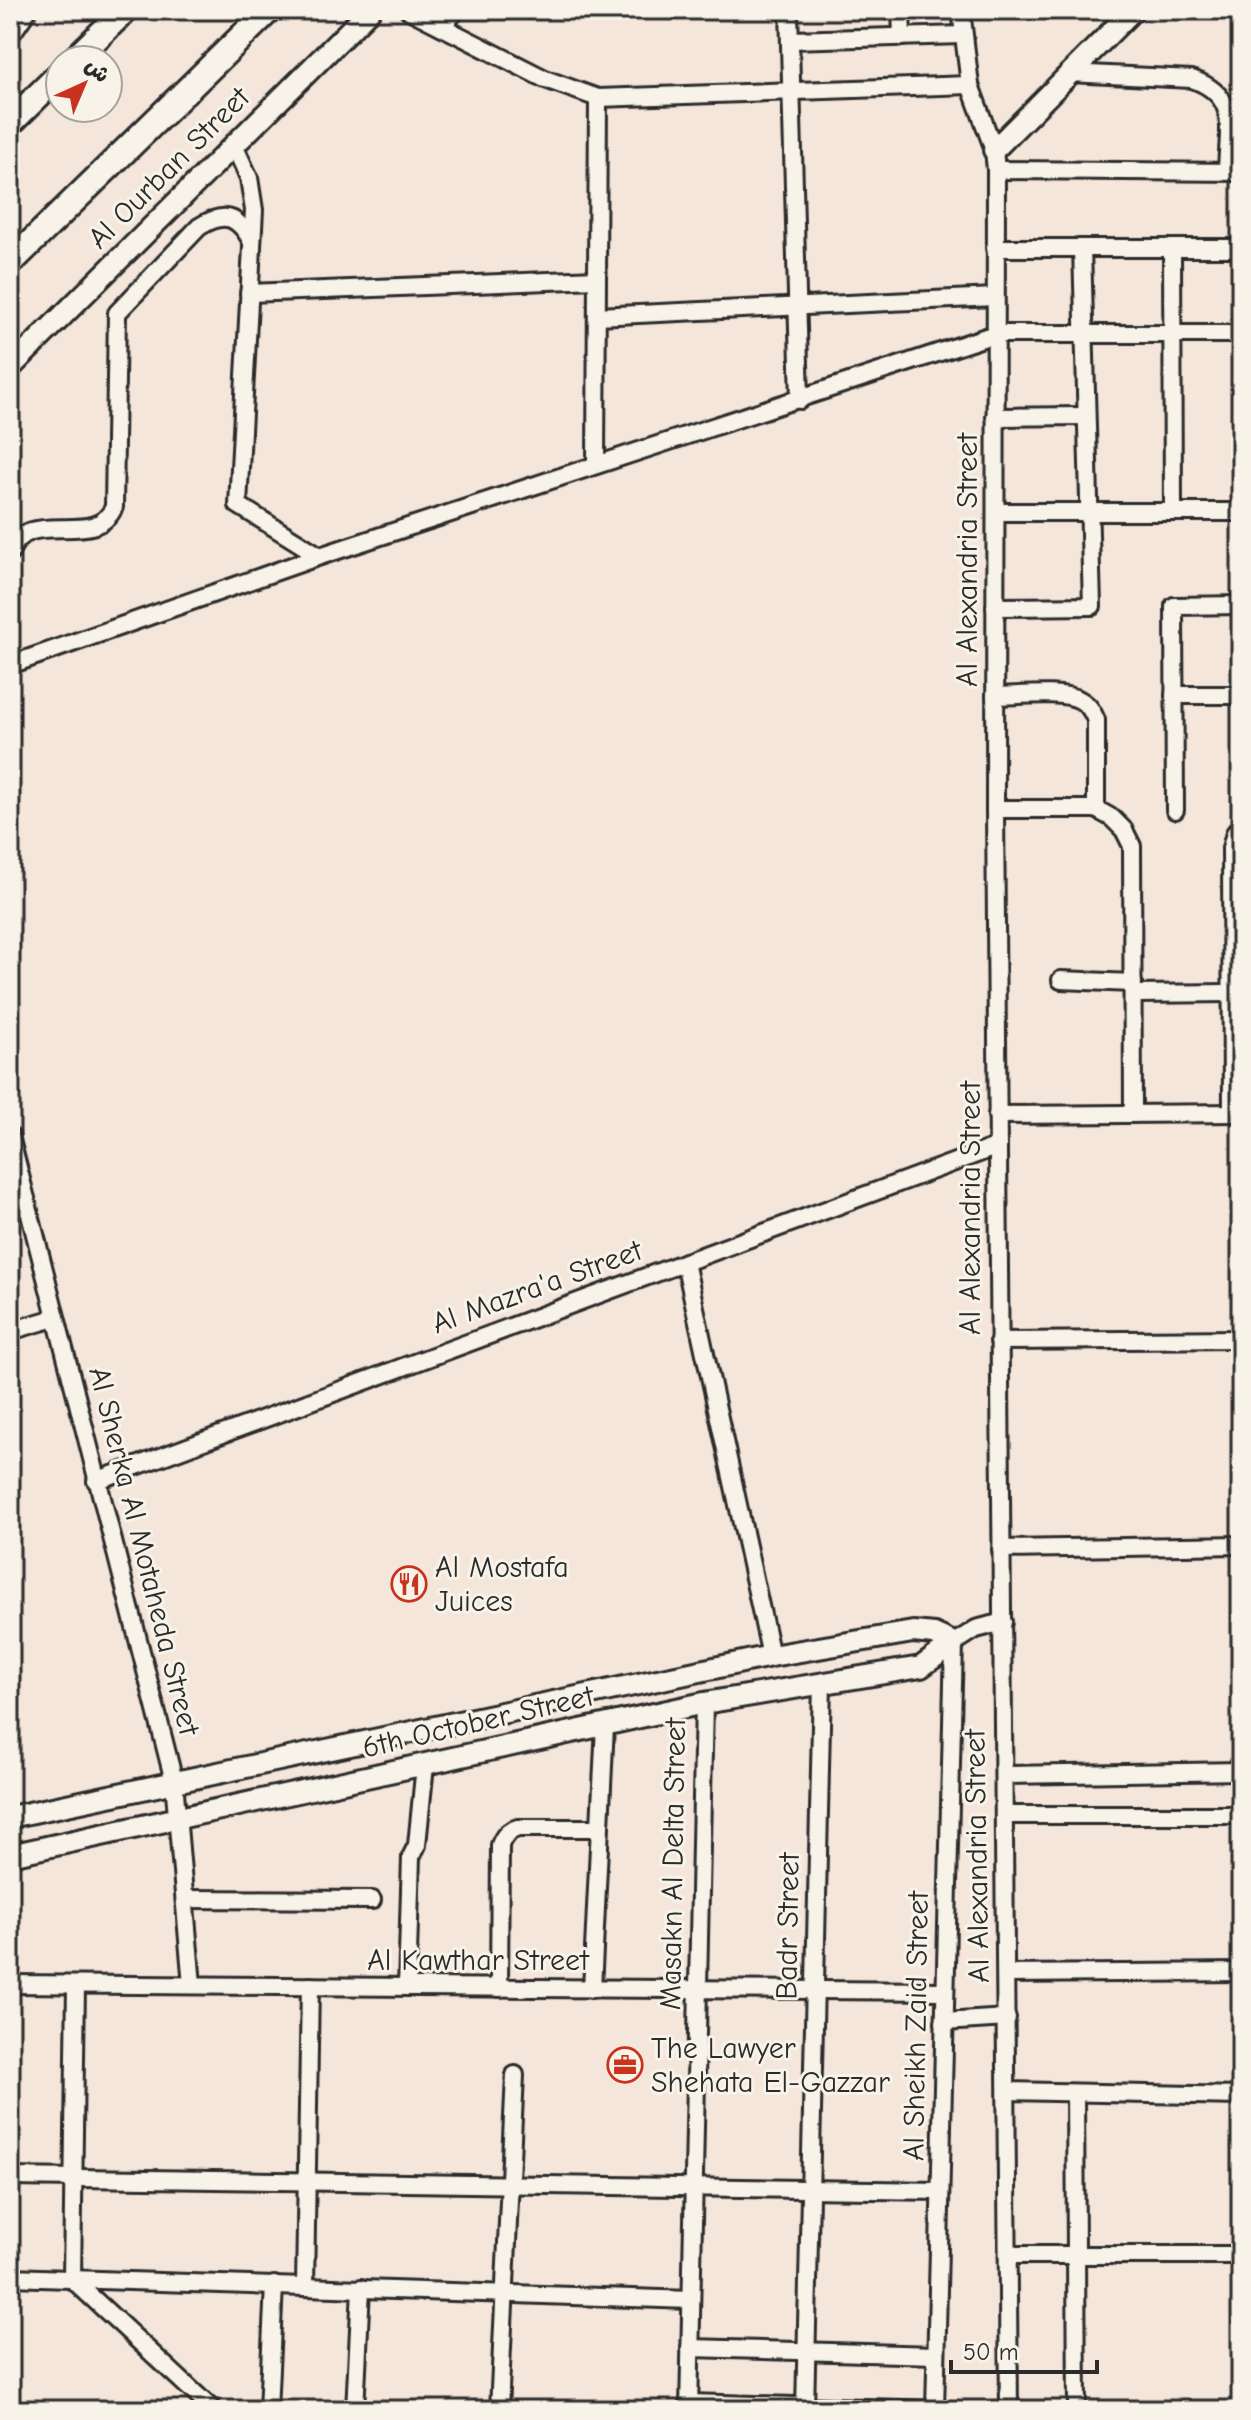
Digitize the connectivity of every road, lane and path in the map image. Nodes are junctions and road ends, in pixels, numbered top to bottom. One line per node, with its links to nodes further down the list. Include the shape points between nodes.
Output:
1 (23, 10): 12 (main road)
2 (125, 10): 16 (main road)
3 (269, 10): 31 (main road)
4 (370, 10): 23 (street, Al Ourban Street)
5 (409, 10): 11 (street)
6 (457, 10): 11 (street)
7 (789, 10): 15 (street)
8 (901, 10): 14 (street)
9 (961, 10): 13 (street, Al Alexandria Street)
10 (1133, 10): 17 (street)
11 (441, 26): 21 (street, via 545,79)
12 (10, 29)
13 (963, 35): 14 (street); 18 (street, Al Alexandria Street)
14 (902, 37): 15 (street)
15 (790, 40): 20 (street)
16 (90, 44)
17 (1068, 73): 24 (street); 25 (street, via 1207,84 1229,108)
18 (970, 85): 20 (street); 24 (street, Al Alexandria Street)
19 (44, 90): 22 (main road)
20 (792, 92): 21 (street); 35 (street)
21 (598, 98): 32 (street)
22 (10, 123)
23 (234, 145): 26 (street, via 253,193); 41 (street, Al Ourban Street)
24 (995, 160): 25 (street); 27 (street, Al Alexandria Street)
25 (1234, 171)
26 (252, 242): 33 (street); 50 (street, via 244,227 230,218 213,218 117,313 114,507 106,520 93,526 27,531)
27 (995, 248): 28 (street); 34 (street, Al Alexandria Street)
28 (1082, 248): 29 (street); 38 (street)
29 (1172, 248): 30 (street); 39 (street)
30 (1241, 248)
31 (10, 263)
32 (597, 279): 33 (street); 36 (street)
33 (249, 293): 51 (street, via 238,505)
34 (995, 297): 35 (street); 37 (street, Al Alexandria Street)
35 (798, 307): 36 (street); 42 (street)
36 (597, 316): 45 (street)
37 (995, 334): 38 (street); 42 (street); 44 (street, Al Alexandria Street)
38 (1084, 334): 39 (street); 43 (street)
39 (1172, 334): 40 (street); 48 (street)
40 (1241, 334)
41 (10, 368)
42 (800, 400): 45 (street)
43 (1086, 416): 44 (street); 47 (street)
44 (995, 417): 46 (street, Al Alexandria Street)
45 (596, 464): 51 (street)
46 (996, 512): 47 (street); 53 (street, Al Alexandria Street)
47 (1089, 512): 48 (street); 53 (street, via 1092,606)
48 (1173, 512): 49 (street)
49 (1241, 512)
50 (10, 553)
51 (320, 556): 54 (street)
52 (1241, 605): 55 (street, via 1174,606)
53 (995, 607): 57 (street, Al Alexandria Street)
54 (10, 665)
55 (1174, 695): 56 (street); 60 (street)
56 (1241, 695)
57 (995, 696): 58 (street, Al Alexandria Street); 59 (street, via 1067,696 1090,707 1096,720)
58 (995, 809): 59 (street); 67 (street, Al Alexandria Street)
59 (1096, 809): 63 (street, via 1118,824 1132,846)
60 (1175, 810)
61 (1241, 825): 64 (street, via 1231,848)
62 (1061, 980): 63 (street)
63 (1133, 988): 64 (street); 66 (street)
64 (1231, 993): 65 (street)
65 (1236, 1113): 66 (street)
66 (1133, 1114): 67 (street)
67 (997, 1115): 69 (street, Al Alexandria Street)
68 (10, 1136): 70 (street, Al Sherka Al Motaheda Street)
69 (998, 1146): 72 (street, Al Mazra'a Street); 76 (street, Al Alexandria Street)
70 (26, 1199): 71 (street); 73 (street, Al Sherka Al Motaheda Street)
71 (10, 1215)
72 (685, 1262): 77 (street, Al Mazra'a Street); 82 (street)
73 (55, 1318): 74 (street); 77 (street, Al Sherka Al Motaheda Street)
74 (10, 1331)
75 (1241, 1339): 76 (street)
76 (999, 1341): 79 (street, Al Alexandria Street)
77 (96, 1481): 89 (street, Al Sherka Al Motaheda Street)
78 (1241, 1545): 79 (street)
79 (1001, 1549): 80 (street, Al Alexandria Street)
80 (1003, 1622): 81 (street, 6th October Street, via 976,1629); 88 (street, Al Alexandria Street)
81 (954, 1643): 82 (street, 6th October Street, via 913,1632); 83 (street, 6th October Street, via 921,1667); 109 (street, Al Sheikh Zaid Street)
82 (771, 1656): 89 (street, 6th October Street)
83 (822, 1683): 84 (street, 6th October Street); 108 (street, Badr Street)
84 (704, 1703): 85 (street, 6th October Street); 107 (street, Masakn Al Delta Street)
85 (605, 1725): 86 (street, 6th October Street); 94 (street)
86 (425, 1765): 93 (street, 6th October Street); 104 (street, via 417,1845 411,1857)
87 (1241, 1771): 88 (street)
88 (1005, 1775): 90 (street, Al Alexandria Street)
89 (174, 1781): 92 (street, 6th October Street); 93 (street, Al Sherka Al Motaheda Street)
90 (1005, 1815): 91 (street); 99 (street, Al Alexandria Street)
91 (1241, 1815)
92 (10, 1817)
93 (179, 1819): 95 (street, 6th October Street); 96 (street, Al Sherka Al Motaheda Street)
94 (599, 1828): 105 (street, via 518,1828 503,1837); 106 (street)
95 (10, 1855)
96 (185, 1899): 97 (street); 102 (street, Al Sherka Al Motaheda Street)
97 (372, 1900)
98 (1241, 1972): 99 (street)
99 (1007, 1974): 110 (street, Al Alexandria Street)
100 (10, 1984): 101 (street, Al Kawthar Street)
101 (76, 1985): 102 (street, Al Kawthar Street); 117 (street)
102 (192, 1985): 103 (street, Al Kawthar Street)
103 (310, 1986): 104 (street, Al Kawthar Street); 118 (street)
104 (407, 1987): 105 (street, Al Kawthar Street)
105 (499, 1988): 106 (street, Al Kawthar Street)
106 (592, 1989): 107 (street, Al Kawthar Street)
107 (698, 1989): 108 (street, Al Kawthar Street); 120 (street, Masakn Al Delta Street)
108 (815, 1990): 109 (street, Al Kawthar Street); 121 (street, Badr Street)
109 (945, 1991): 111 (street, Al Sheikh Zaid Street)
110 (1007, 2018): 111 (street); 113 (street, Al Alexandria Street)
111 (944, 2022): 122 (street, Al Sheikh Zaid Street)
112 (515, 2075): 119 (street)
113 (1008, 2091): 114 (street); 123 (street, Al Alexandria Street)
114 (1075, 2093): 115 (street); 124 (street)
115 (1241, 2096)
116 (10, 2177): 117 (street)
117 (73, 2178): 118 (street); 127 (street)
118 (307, 2181): 119 (street); 129 (street)
119 (510, 2185): 120 (street); 131 (street)
120 (695, 2188): 121 (street); 132 (street, Masakn Al Delta Street)
121 (810, 2189): 122 (street); 134 (street, Badr Street)
122 (940, 2191): 135 (street, Al Sheikh Zaid Street)
123 (1008, 2255): 124 (street); 143 (street, Al Alexandria Street)
124 (1076, 2255): 125 (street); 144 (street)
125 (1241, 2255)
126 (10, 2277): 127 (street)
127 (72, 2279): 128 (street); 138 (street)
128 (274, 2285): 129 (street); 139 (street)
129 (305, 2286): 130 (street)
130 (361, 2288): 131 (street); 140 (street)
131 (505, 2294): 132 (street); 141 (street)
132 (691, 2300): 133 (street, Masakn Al Delta Street)
133 (690, 2348): 134 (street); 136 (street, Masakn Al Delta Street)
134 (806, 2351): 135 (street); 137 (street, Badr Street)
135 (936, 2355): 142 (street, Al Sheikh Zaid Street)
136 (689, 2406): 137 (street)
137 (805, 2408): 142 (street)
138 (213, 2410)
139 (268, 2410)
140 (355, 2410)
141 (499, 2410)
142 (935, 2410)
143 (1009, 2410)
144 (1077, 2410)

